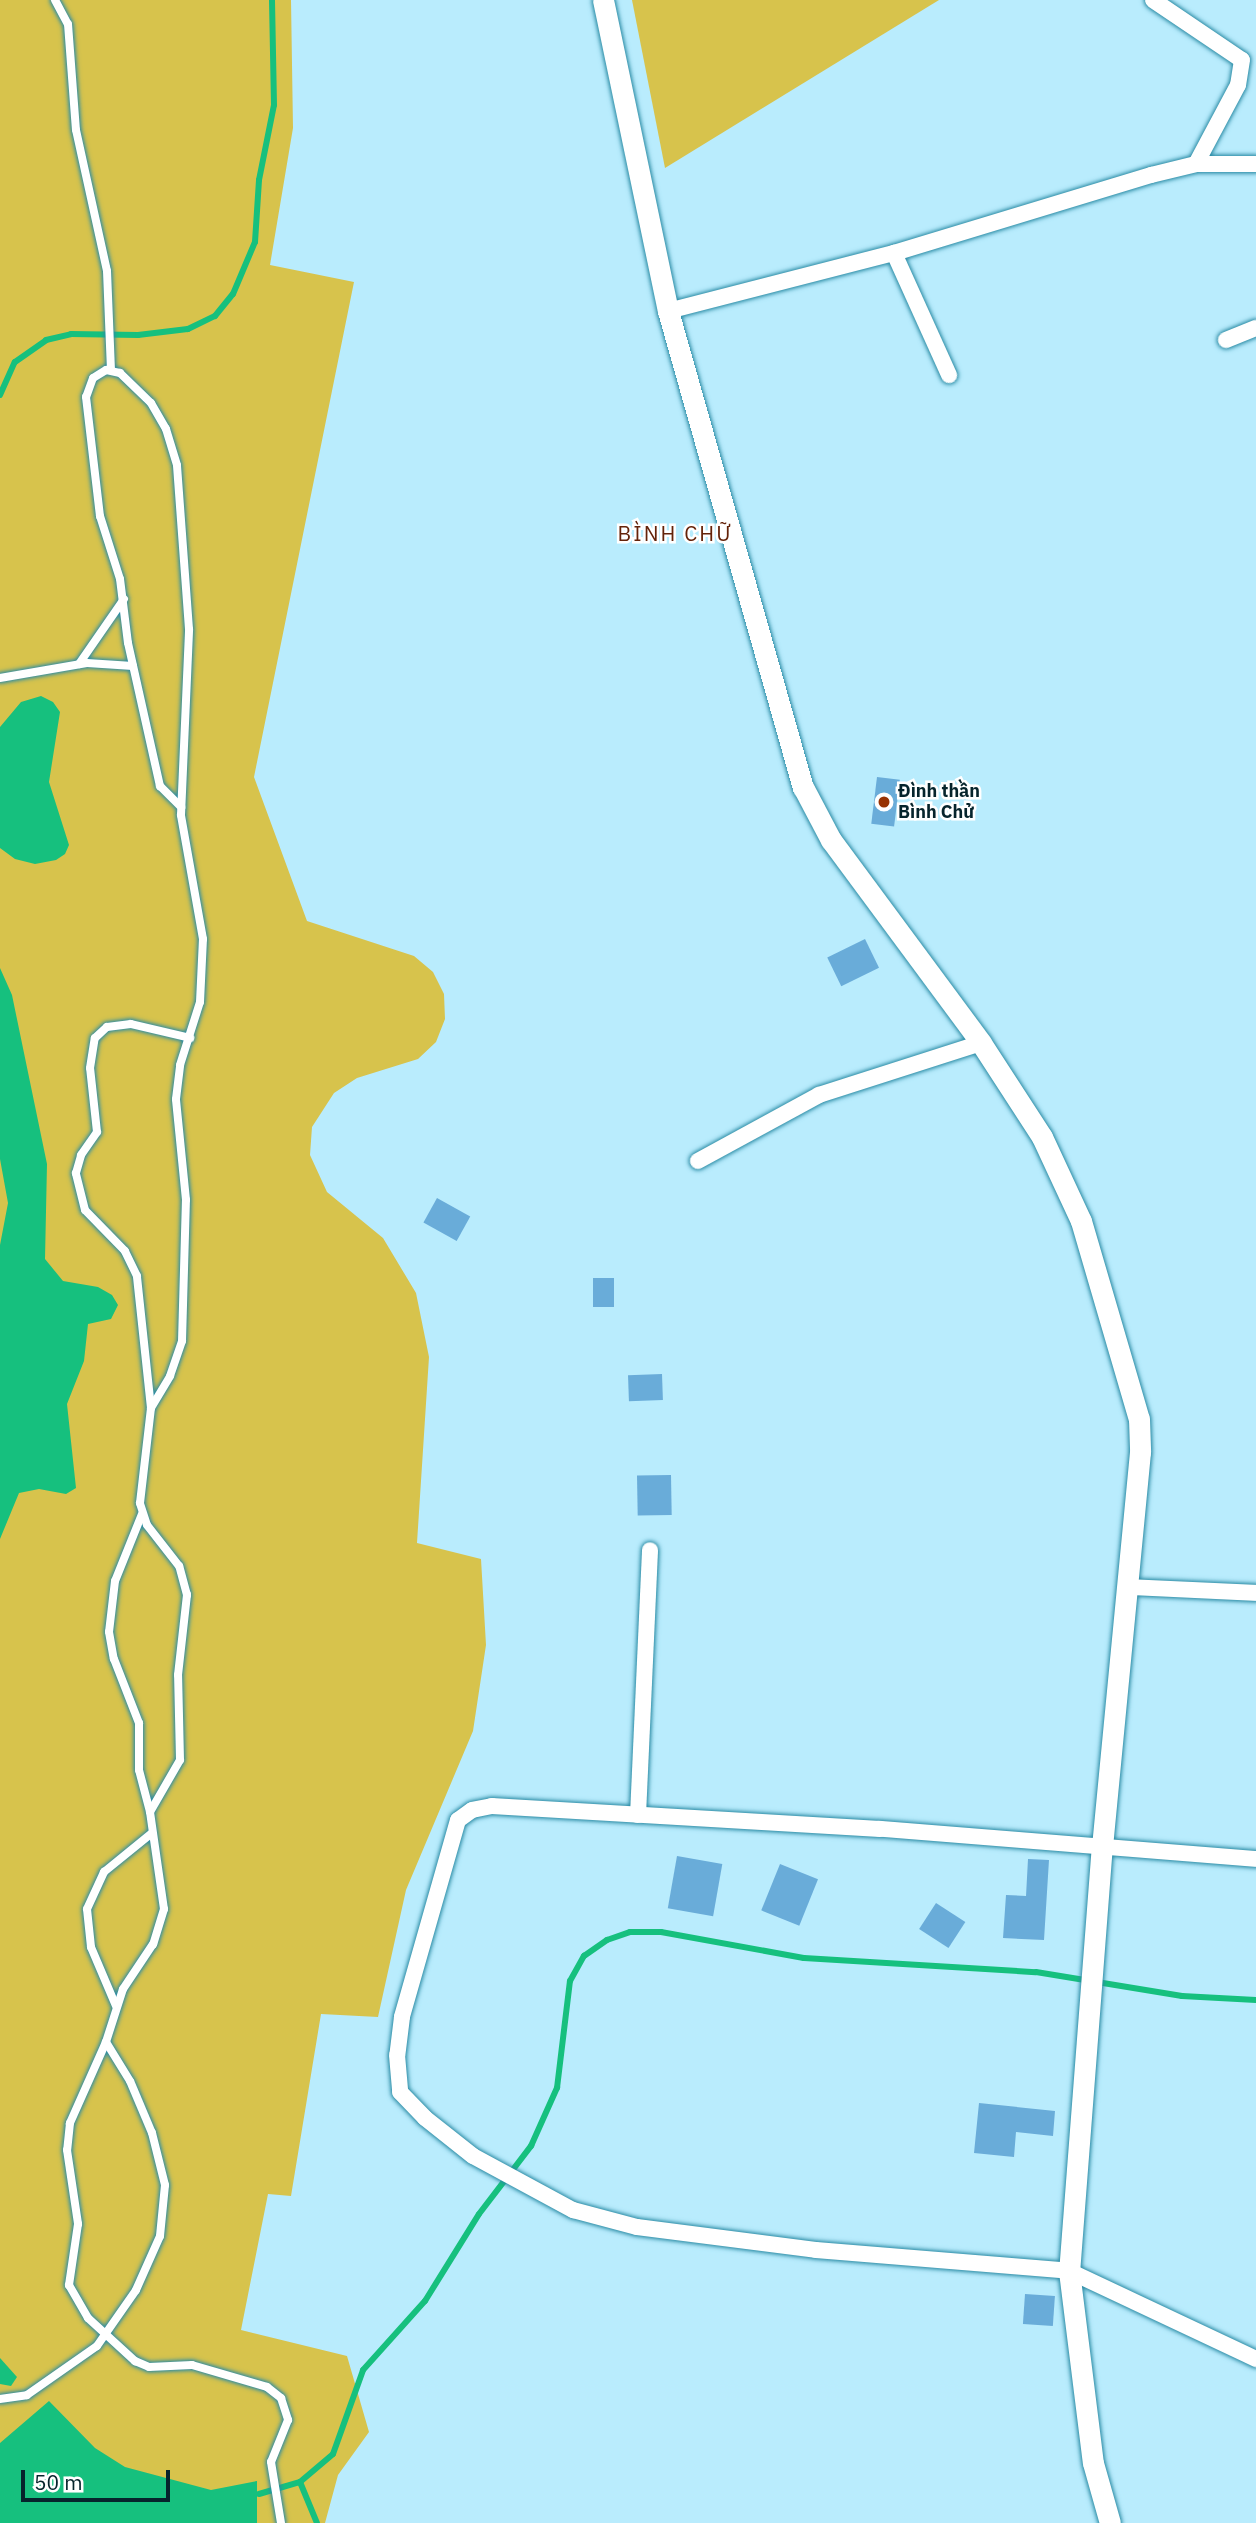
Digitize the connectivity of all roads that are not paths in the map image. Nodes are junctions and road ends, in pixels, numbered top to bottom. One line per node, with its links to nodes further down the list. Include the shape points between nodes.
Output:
1 (55, 0): 10 (lane, via 71,38 72,106 96,211 111,318)
2 (603, 0): 7 (street)
3 (1153, 0): 4 (street, via 1242,60 1238,85)
4 (1196, 164): 5 (street); 6 (street)
5 (1256, 164)
6 (894, 253): 7 (street); 11 (street)
7 (668, 311): 18 (street, via 803,787 831,840)
8 (1256, 328): 9 (street)
9 (1226, 340)
10 (111, 370): 12 (lane, via 93,378 86,397 102,528); 16 (lane, via 150,403 166,429 177,465 189,629)
11 (949, 375)
12 (124, 599): 13 (lane); 14 (lane)
13 (79, 664): 14 (lane); 15 (lane)
14 (133, 666): 16 (lane, via 160,786)
15 (0, 678)
16 (181, 807): 17 (lane, via 204,950 200,1002)
17 (190, 1038): 20 (lane, via 180,1065 176,1099 186,1200 182,1341 170,1376); 20 (lane, via 131,1024 107,1027 94,1038 90,1068 97,1132 81,1155 76,1173 85,1210 125,1251 137,1276)
18 (981, 1043): 19 (street, via 819,1095); 23 (street, via 1042,1137 1081,1221 1136,1408 1140,1452)
19 (698, 1161)
20 (151, 1408): 21 (lane)
21 (142, 1514): 25 (lane, via 115,1581 109,1632 114,1659 135,1706 139,1770); 25 (lane, via 179,1566 187,1595 178,1675 180,1760)
22 (650, 1550): 26 (street)
23 (1129, 1587): 24 (street); 28 (street)
24 (1256, 1593)
25 (150, 1812): 27 (lane)
26 (639, 1815): 28 (street); 32 (street, via 492,1806 472,1810 458,1820 402,2017 397,2055 400,2092 425,2118 492,2166 573,2210 637,2227 943,2263)
27 (152, 1833): 30 (lane, via 164,1897 162,1921); 30 (lane, via 104,1872 87,1909 88,1935)
28 (1102, 1844): 29 (street); 32 (street)
29 (1256, 1859)
30 (116, 2006): 31 (lane)
31 (106, 2042): 33 (lane, via 71,2123 66,2150 78,2207 69,2285 80,2308); 33 (lane, via 143,2107 163,2172 166,2202 149,2262)
32 (1069, 2271): 34 (street); 37 (street, via 1093,2463)
33 (108, 2335): 35 (lane, via 86,2356 27,2395); 36 (lane, via 141,2364 192,2365 276,2392 286,2404 288,2420 273,2452)
34 (1256, 2359)
35 (0, 2399)
36 (281, 2523)
37 (1110, 2523)

